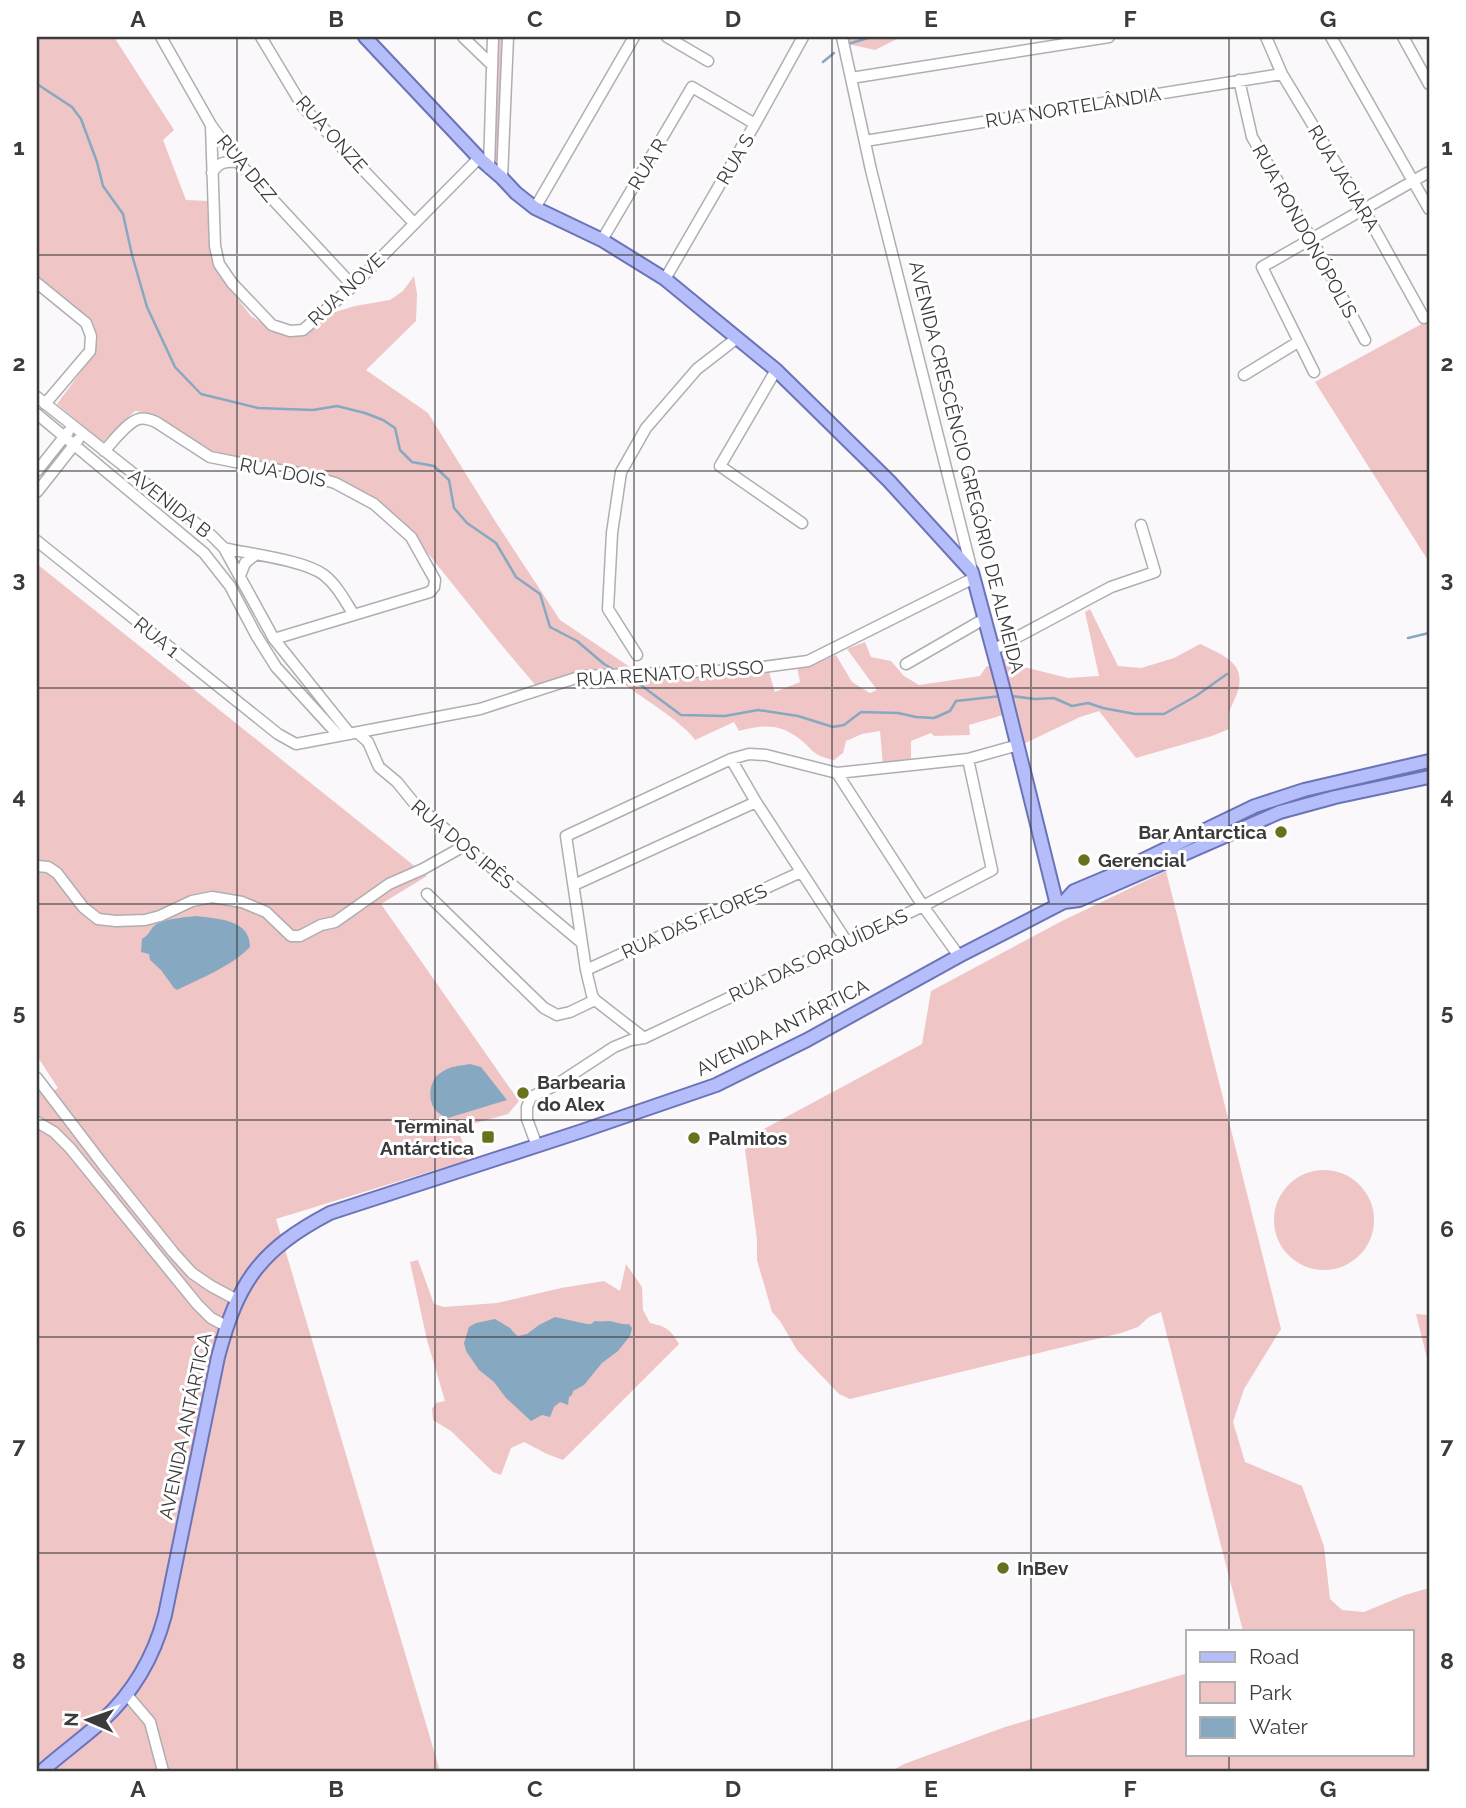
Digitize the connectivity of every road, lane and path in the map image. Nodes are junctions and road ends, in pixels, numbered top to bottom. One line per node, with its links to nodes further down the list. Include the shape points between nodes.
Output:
1 (160, 37): 22 (street, RUA DEZ)
2 (261, 37): 34 (street, RUA ONZE, via 303,107)
3 (365, 37): 24 (main road)
4 (463, 37): 16 (street)
5 (493, 37): 16 (street)
6 (508, 37): 29 (street)
7 (634, 37): 31 (street)
8 (667, 37): 15 (street)
9 (803, 37): 21 (street, RUA S)
10 (842, 37): 18 (street, AVENIDA CRESCÊNCIO GREGÓRIO DE ALMEIDA)
11 (1109, 37): 18 (street)
12 (1266, 37): 17 (street, RUA JACIARA)
13 (1331, 37): 30 (street)
14 (1403, 37): 20 (street)
15 (708, 61)
16 (492, 65): 26 (street)
17 (1282, 74): 19 (street, RUA NORTELÂNDIA); 32 (street, RUA JACIARA)
18 (851, 78): 23 (street, AVENIDA CRESCÊNCIO GREGÓRIO DE ALMEIDA)
19 (1239, 80): 23 (street, RUA NORTELÂNDIA); 35 (street, RUA RONDONÓPOLIS, via 1252,136)
20 (1429, 84)
21 (755, 124): 36 (street, RUA R, via 692,87); 37 (street, RUA S)
22 (211, 125): 25 (street, RUA DEZ); 28 (street, RUA NOVE)
23 (865, 141): 61 (street, AVENIDA CRESCÊNCIO GREGÓRIO DE ALMEIDA)
24 (479, 158): 26 (main road); 34 (street, RUA NOVE)
25 (238, 162): 28 (street, via 223,162); 39 (street, RUA DEZ)
26 (489, 168): 29 (main road)
27 (1429, 172): 30 (street)
28 (212, 173): 39 (street, RUA NOVE, via 219,264 272,325 303,330)
29 (502, 177): 31 (main road)
30 (1413, 181): 32 (street); 33 (street)
31 (535, 208): 36 (main road)
32 (1363, 208): 35 (street); 40 (street, RUA JACIARA)
33 (1429, 209)
34 (414, 223): 39 (street, RUA NOVE)
35 (1311, 238): 42 (street, RUA RONDONÓPOLIS); 43 (street, via 1262,267)
36 (602, 240): 37 (main road)
37 (665, 279): 41 (main road)
38 (37, 283): 47 (street, via 86,323 91,336 90,351)
39 (353, 286)
40 (1424, 318)
41 (737, 338): 44 (main road); 67 (street, via 697,369 654,418 621,472 608,609)
42 (1366, 340)
43 (1298, 342): 45 (street); 46 (street)
44 (776, 370): 56 (street, via 720,466); 61 (main road, via 889,481)
45 (1314, 372)
46 (1244, 374)
47 (41, 401): 49 (street, AVENIDA B)
48 (37, 414): 51 (street, AVENIDA B)
49 (72, 426): 50 (street, AVENIDA B); 51 (street)
50 (83, 435): 52 (street); 53 (street, AVENIDA B)
51 (64, 436): 52 (street, AVENIDA B); 54 (street)
52 (74, 445): 55 (street); 69 (street, AVENIDA B, via 204,553 230,586 276,667)
53 (104, 452): 59 (street, AVENIDA B); 63 (street, RUA DOIS, via 131,423 148,419 210,457 315,477 374,504 411,537 435,580 434,587)
54 (37, 471)
55 (37, 492)
56 (802, 523)
57 (1141, 525): 66 (street, via 1155,572 1111,587)
58 (37, 541): 71 (street, RUA 1, via 278,734 291,743)
59 (224, 548): 60 (street); 62 (street, AVENIDA B)
60 (255, 555): 62 (street); 63 (street, via 302,564 324,575)
61 (973, 575): 64 (main road, AVENIDA CRESCÊNCIO GREGÓRIO DE ALMEIDA); 70 (street, RUA RENATO RUSSO, via 808,661 741,670 582,676 480,709)
62 (240, 576): 65 (street, AVENIDA B)
63 (354, 615): 65 (street, RUA DOIS)
64 (984, 619): 66 (main road, AVENIDA CRESCÊNCIO GREGÓRIO DE ALMEIDA); 68 (street)
65 (274, 639): 70 (street, AVENIDA B)
66 (993, 650): 72 (main road, AVENIDA CRESCÊNCIO GREGÓRIO DE ALMEIDA)
67 (637, 655)
68 (906, 664)
69 (323, 718): 70 (street, AVENIDA B); 71 (street)
70 (349, 734): 71 (street, RUA RENATO RUSSO); 81 (street, RUA DOS IPÊS, via 368,742 383,772)
71 (313, 742)
72 (1018, 744): 74 (street); 86 (main road, AVENIDA CRESCÊNCIO GREGÓRIO DE ALMEIDA)
73 (731, 759): 76 (street, via 766,755); 79 (street); 84 (street, via 566,836)
74 (968, 759): 76 (street); 87 (street, RUA DAS ORQUÍDEAS, via 992,870)
75 (1429, 761): 78 (main road, AVENIDA ANTÁRTICA)
76 (837, 773): 87 (street)
77 (1429, 777): 80 (main road, AVENIDA ANTÁRTICA, via 1315,802)
78 (1298, 791): 80 (main road); 86 (main road, AVENIDA ANTÁRTICA, via 1230,817 1074,891)
79 (757, 802): 83 (street); 84 (street)
80 (1258, 821): 86 (main road, AVENIDA ANTÁRTICA, via 1079,900)
81 (464, 846): 82 (street, via 389,884 335,922 300,936 291,936 266,912 242,901 212,897 145,920 98,919 58,873); 89 (street, RUA DOS IPÊS)
82 (37, 866)
83 (801, 872): 88 (street); 91 (street, RUA DAS FLORES)
84 (574, 885): 89 (street)
85 (427, 894): 92 (street, via 544,1008 557,1015)
86 (1061, 903): 90 (main road, AVENIDA ANTÁRTICA)
87 (923, 906): 88 (street, RUA DAS ORQUÍDEAS); 90 (street)
88 (847, 942): 93 (street, RUA DAS ORQUÍDEAS)
89 (582, 943): 91 (street)
90 (959, 956): 96 (main road, AVENIDA ANTÁRTICA, via 716,1085)
91 (586, 970): 92 (street)
92 (595, 999): 93 (street)
93 (643, 1038): 96 (street, RUA DAS ORQUÍDEAS, via 614,1047 531,1097 527,1119)
94 (37, 1077): 97 (street, via 192,1273)
95 (37, 1122): 98 (street, via 70,1148 197,1304)
96 (537, 1146): 97 (main road, AVENIDA ANTÁRTICA, via 330,1213 269,1254)
97 (237, 1300): 98 (main road, AVENIDA ANTÁRTICA)
98 (226, 1326): 99 (main road, AVENIDA ANTÁRTICA, via 165,1615 155,1647)
99 (127, 1695): 100 (main road, AVENIDA ANTÁRTICA); 101 (street, via 150,1722)
100 (42, 1771)
101 (163, 1771)

